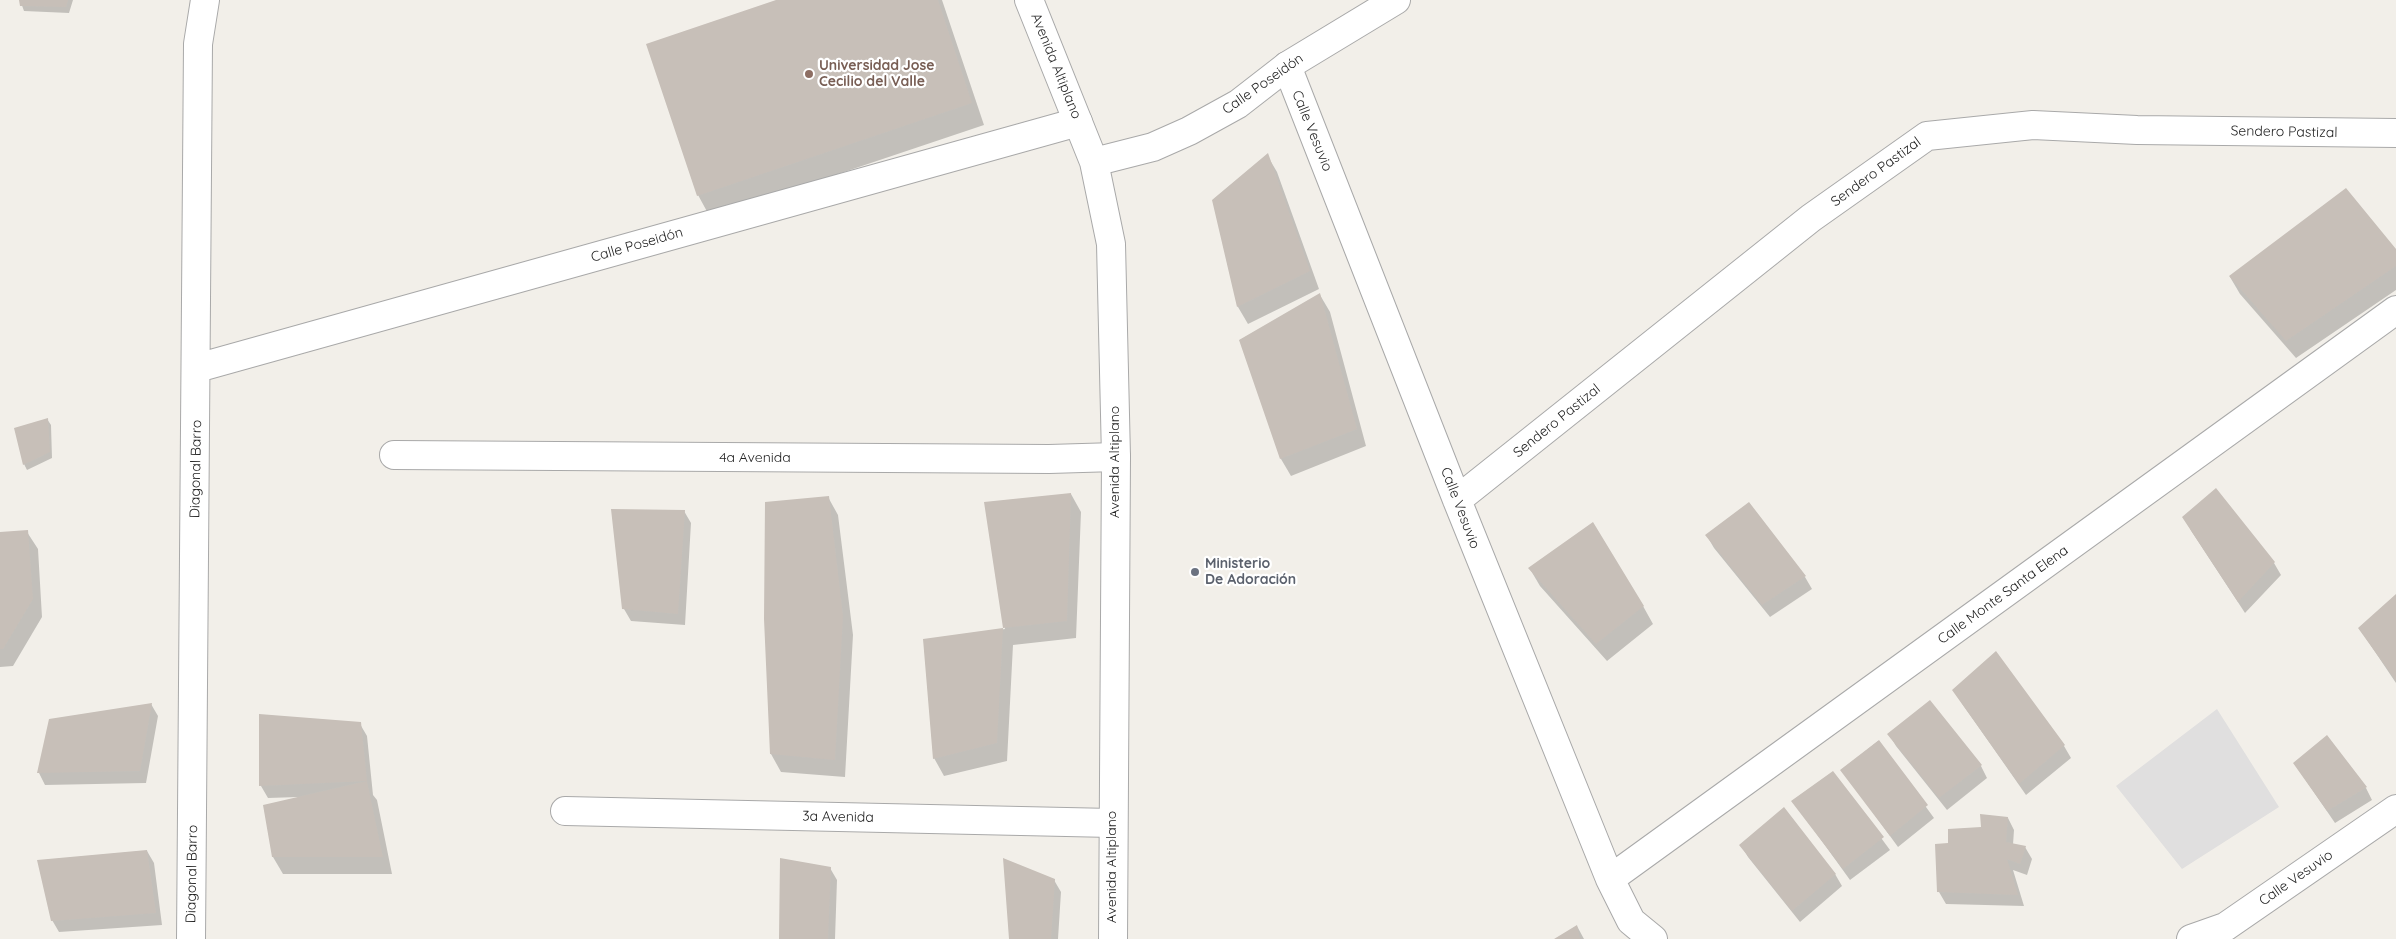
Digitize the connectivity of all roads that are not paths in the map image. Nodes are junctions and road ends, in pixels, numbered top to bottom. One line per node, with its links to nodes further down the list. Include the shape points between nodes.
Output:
1 (205, 0): 9 (street, Diagonal Barro, via 198,44)
2 (1029, 0): 5 (street, Avenida Altiplano)
3 (1396, 0): 4 (street, Calle Poseidón)
4 (1286, 66): 7 (street, Calle Poseidón, via 1238,104 1189,131 1153,147); 12 (street, Calle Vesuvio)
5 (1078, 122): 7 (street, Avenida Altiplano); 9 (street, Calle Poseidón)
6 (2396, 133): 12 (street, Sendero Pastizal, via 2137,130 2033,125 1927,136 1811,218)
7 (1094, 162): 11 (street, Avenida Altiplano, via 1111,244)
8 (2396, 310): 16 (street, Calle Monte Santa Elena)
9 (196, 368): 17 (street, Diagonal Barro)
10 (394, 455): 11 (street, 4a Avenida)
11 (1116, 457): 15 (street, Avenida Altiplano)
12 (1457, 500): 16 (street, Calle Vesuvio)
13 (2396, 809): 20 (street, Calle Vesuvio, via 2225,927)
14 (565, 811): 15 (street, 3a Avenida)
15 (1112, 823): 18 (street, Avenida Altiplano)
16 (1610, 879): 19 (street, Calle Vesuvio, via 1631,921)
17 (191, 939)
18 (1113, 939)
19 (1653, 939)
20 (2191, 939)

